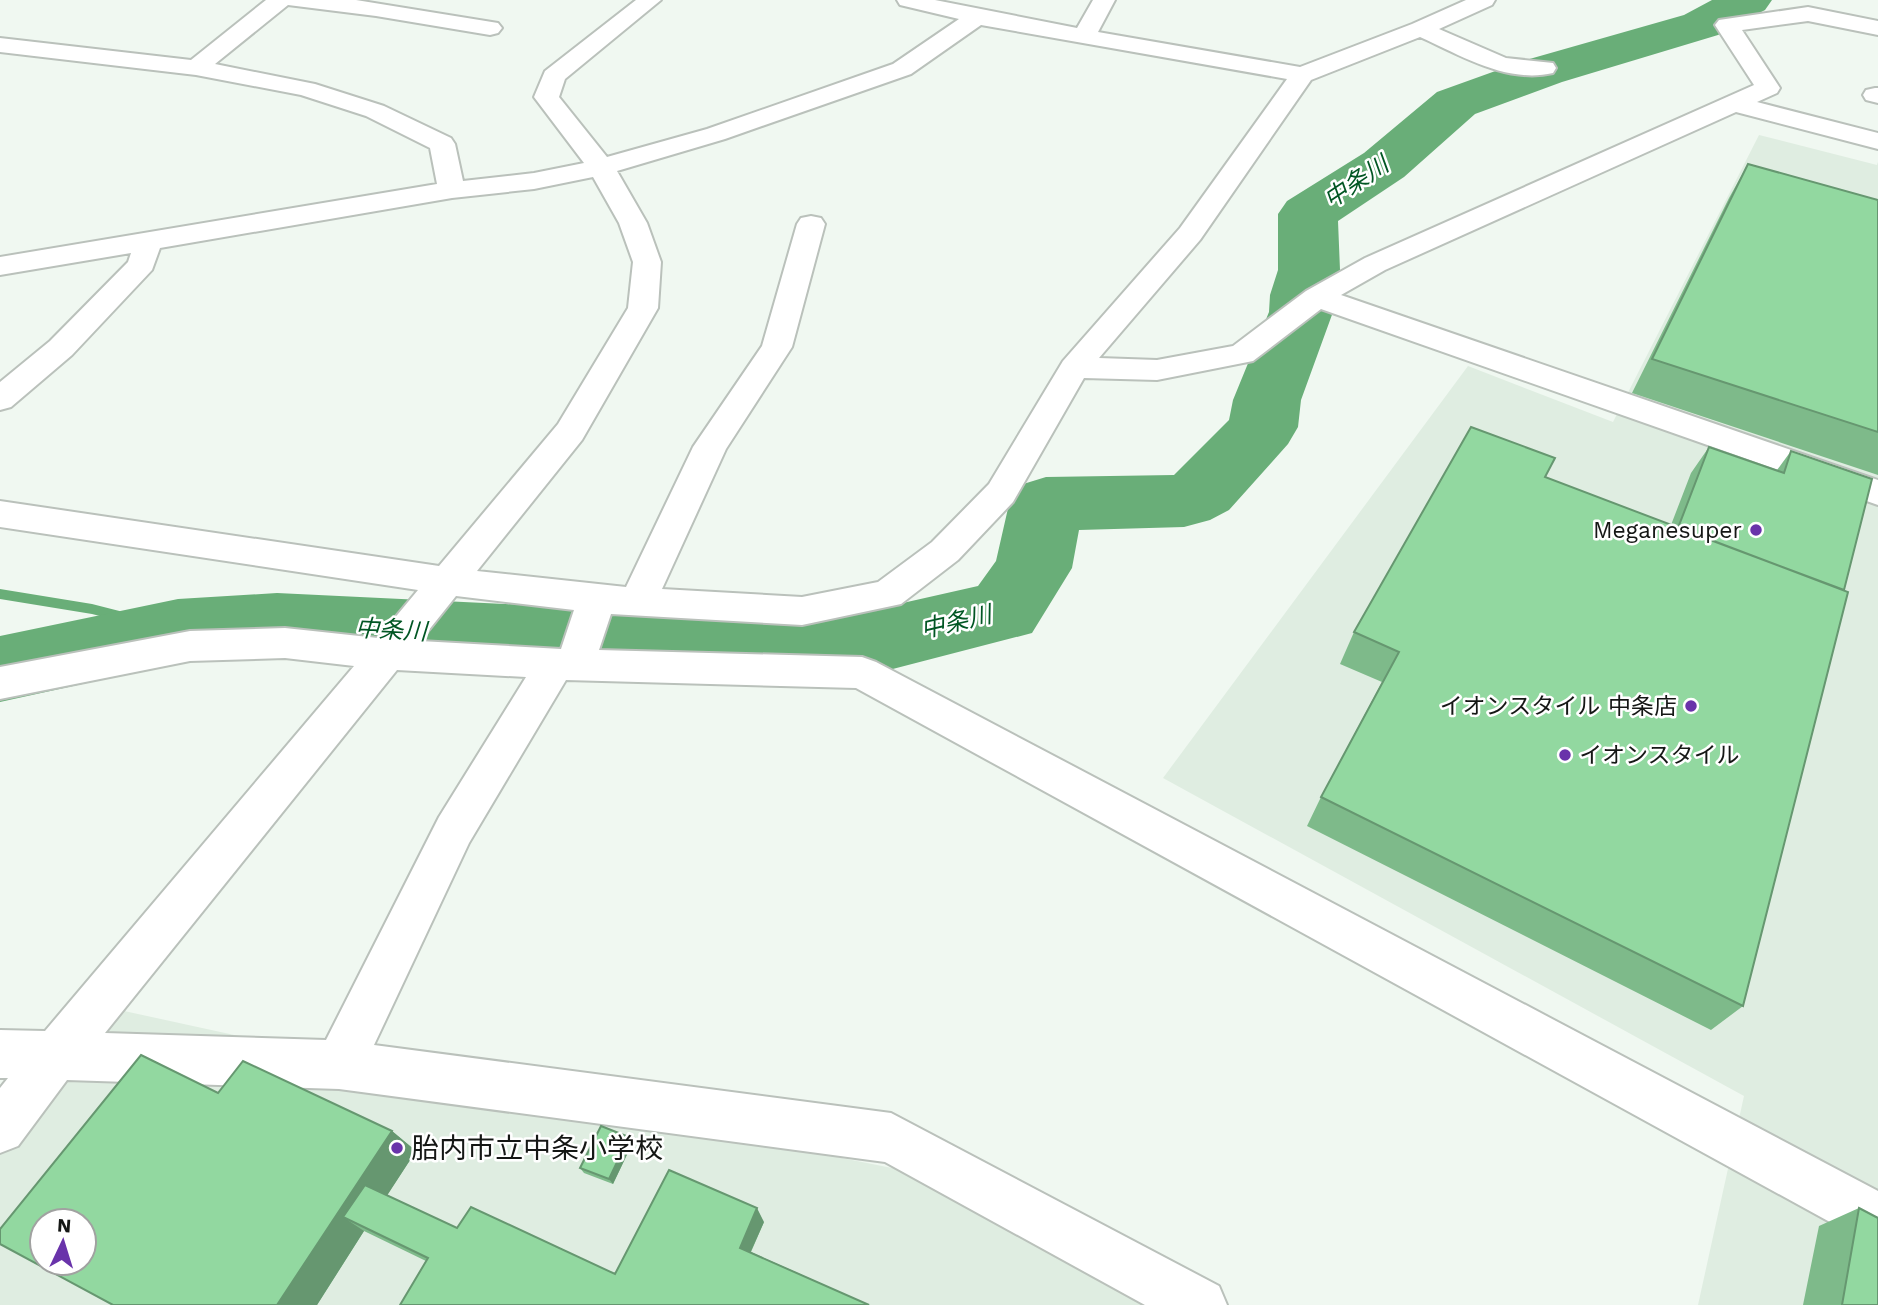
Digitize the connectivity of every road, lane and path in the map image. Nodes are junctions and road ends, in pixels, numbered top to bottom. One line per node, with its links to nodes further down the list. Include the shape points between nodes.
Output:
1 (280, 0): 13 (street)
2 (295, 0): 8 (street)
3 (650, 0): 18 (street, via 554,76 546,97)
4 (908, 0): 7 (street)
5 (1104, 0): 11 (street)
6 (1484, 0): 10 (street)
7 (977, 17): 11 (street); 18 (street, via 902,69 716,134)
8 (490, 27)
9 (1878, 28): 16 (street, via 1808,14 1727,24 1768,88)
10 (1420, 29): 14 (street, via 1502,65); 15 (street)
11 (1084, 37): 15 (street)
12 (0, 45): 13 (street)
13 (196, 68): 19 (street, via 306,89 375,111 442,145)
14 (1544, 68)
15 (1302, 75): 24 (street, via 1190,234)
16 (1734, 104): 17 (street); 23 (street, via 1375,264)
17 (1878, 141)
18 (601, 167): 19 (street, via 534,181); 28 (street, via 633,223 647,261 643,308 570,432)
19 (452, 190): 21 (street)
20 (811, 223): 29 (street, via 777,346)
21 (147, 244): 22 (street); 25 (street, via 142,264 61,348)
22 (0, 266)
23 (1317, 297): 24 (street, via 1242,354 1157,370); 26 (street)
24 (1074, 368): 29 (street, via 1002,493 946,551 888,594 802,611)
25 (0, 399)
26 (1878, 493)
27 (0, 514): 28 (street)
28 (448, 581): 29 (street); 30 (street)
29 (617, 600): 31 (street)
30 (388, 654): 31 (street); 32 (street, via 285,643 190,646); 34 (street)
31 (565, 664): 35 (street, via 454,830); 37 (street, via 862,673)
32 (0, 683)
33 (0, 1054): 34 (street)
34 (55, 1057): 35 (street); 36 (street)
35 (339, 1065): 38 (street, via 891,1138)
36 (0, 1128)
37 (1878, 1219)
38 (1200, 1305)

